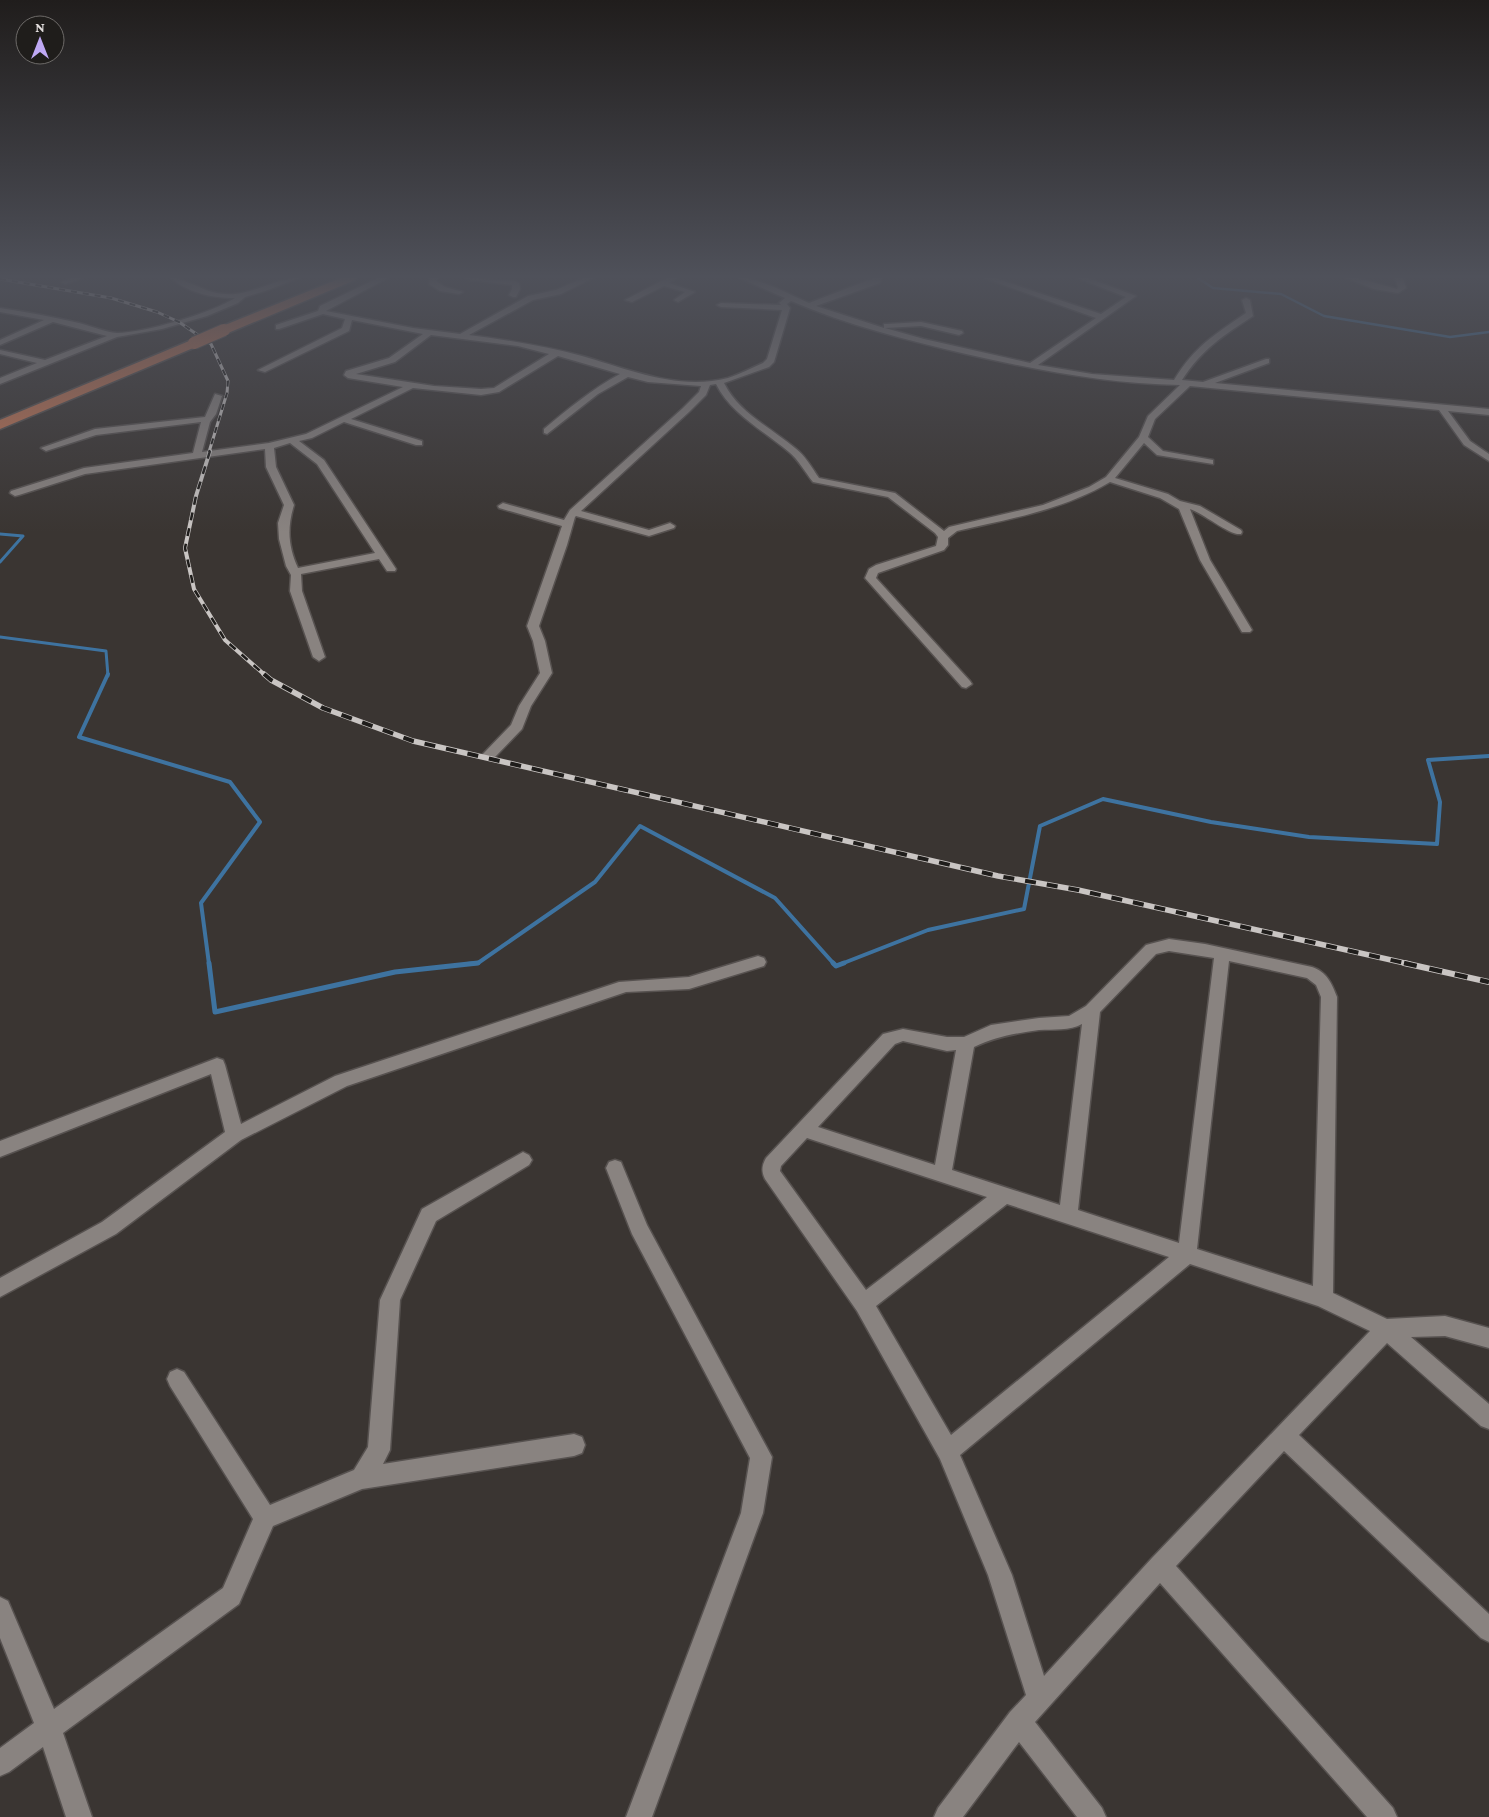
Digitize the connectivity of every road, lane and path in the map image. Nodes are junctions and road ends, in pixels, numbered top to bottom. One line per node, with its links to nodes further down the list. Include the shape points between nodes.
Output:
1 (47, 363): 16 (street)
2 (130, 363): 26 (highway)
3 (139, 363): 29 (highway)
4 (277, 363): 14 (street)
5 (383, 363): 22 (street, via 348,375)
6 (540, 363): 22 (street, via 489,392)
7 (589, 363): 15 (street)
8 (769, 363): 17 (street)
9 (1019, 363): 13 (street)
10 (1036, 363): 13 (street)
11 (1190, 363): 19 (street)
12 (1261, 363): 21 (street)
13 (1031, 366): 19 (street, via 1092,377)
14 (262, 370)
15 (627, 374): 18 (street, via 648,379); 30 (street, via 586,400)
16 (0, 381)
17 (719, 382): 18 (street); 46 (street, via 724,394 759,426 794,451 816,480 891,495)
18 (706, 383): 43 (street, via 703,393 686,410)
19 (1176, 383): 20 (street)
20 (1187, 384): 21 (street); 31 (street, via 1152,418)
21 (1202, 385): 24 (street)
22 (411, 386): 28 (street)
23 (218, 396): 27 (street)
24 (1442, 408): 25 (street); 37 (street, via 1467,443)
25 (1489, 412)
26 (0, 414)
27 (208, 419): 35 (street, via 95,432); 36 (street)
28 (342, 419): 32 (street); 33 (street)
29 (0, 425)
30 (547, 431)
31 (1142, 438): 38 (street, via 1160,452); 39 (street)
32 (293, 441): 34 (street); 50 (street, via 322,462)
33 (419, 443)
34 (269, 446): 36 (street); 52 (street, via 271,467 289,505 283,523 284,539)
35 (46, 448)
36 (197, 455): 40 (street, via 84,471)
37 (1489, 458)
38 (1210, 462)
39 (1109, 479): 41 (street); 47 (street, via 1046,507)
40 (15, 493)
41 (1181, 504): 48 (street, via 1205,511); 53 (street, via 1205,560)
42 (503, 506): 44 (street)
43 (574, 512): 44 (street); 45 (street, via 649,533)
44 (567, 524): 56 (street, via 533,626 546,673 525,706 517,726)
45 (670, 526)
46 (935, 527): 47 (street); 49 (street)
47 (953, 529): 49 (street)
48 (1237, 532)
49 (943, 537): 55 (street, via 940,548 880,567 870,578)
50 (381, 555): 51 (street); 52 (street)
51 (391, 569)
52 (294, 572): 54 (street, via 296,591)
53 (1246, 630)
54 (319, 657)
55 (966, 684)
56 (489, 755)
57 (1222, 954): 59 (street, via 1169,945 1151,949); 69 (street); 71 (street, via 1312,973 1323,982 1329,997)
58 (758, 962): 62 (street, via 689,983 625,986 342,1081)
59 (1092, 1010): 60 (street, via 1072,1022 991,1031); 68 (street)
60 (966, 1044): 61 (street, via 947,1044 903,1035 890,1039); 66 (street)
61 (804, 1130): 66 (street); 72 (street, via 772,1163 771,1173)
62 (235, 1135): 63 (street, via 217,1065); 70 (street, via 108,1228)
63 (0, 1149)
64 (523, 1160): 80 (street, via 429,1214 390,1300 379,1450)
65 (615, 1168): 90 (street, via 639,1228 761,1457 752,1513)
66 (942, 1174): 67 (street)
67 (1004, 1195): 68 (street); 72 (street)
68 (1068, 1216): 69 (street)
69 (1187, 1254): 71 (street); 79 (street)
70 (0, 1288)
71 (1323, 1298): 73 (street)
72 (864, 1304): 79 (street)
73 (1386, 1329): 74 (street, via 1445,1326); 76 (street); 77 (street)
74 (1489, 1338)
75 (177, 1379): 81 (street)
76 (1489, 1418)
77 (1284, 1436): 82 (street); 84 (street)
78 (574, 1445): 80 (street)
79 (948, 1451): 85 (street, via 1000,1575)
80 (362, 1478): 81 (street)
81 (264, 1518): 87 (street, via 230,1596)
82 (1160, 1566): 85 (street); 93 (street)
83 (0, 1609): 87 (street)
84 (1489, 1630)
85 (1039, 1699): 86 (street)
86 (1019, 1721): 91 (street); 92 (street)
87 (49, 1728): 88 (street); 89 (street)
88 (0, 1763)
89 (79, 1817)
90 (639, 1817)
91 (946, 1817)
92 (1093, 1817)
93 (1384, 1817)

